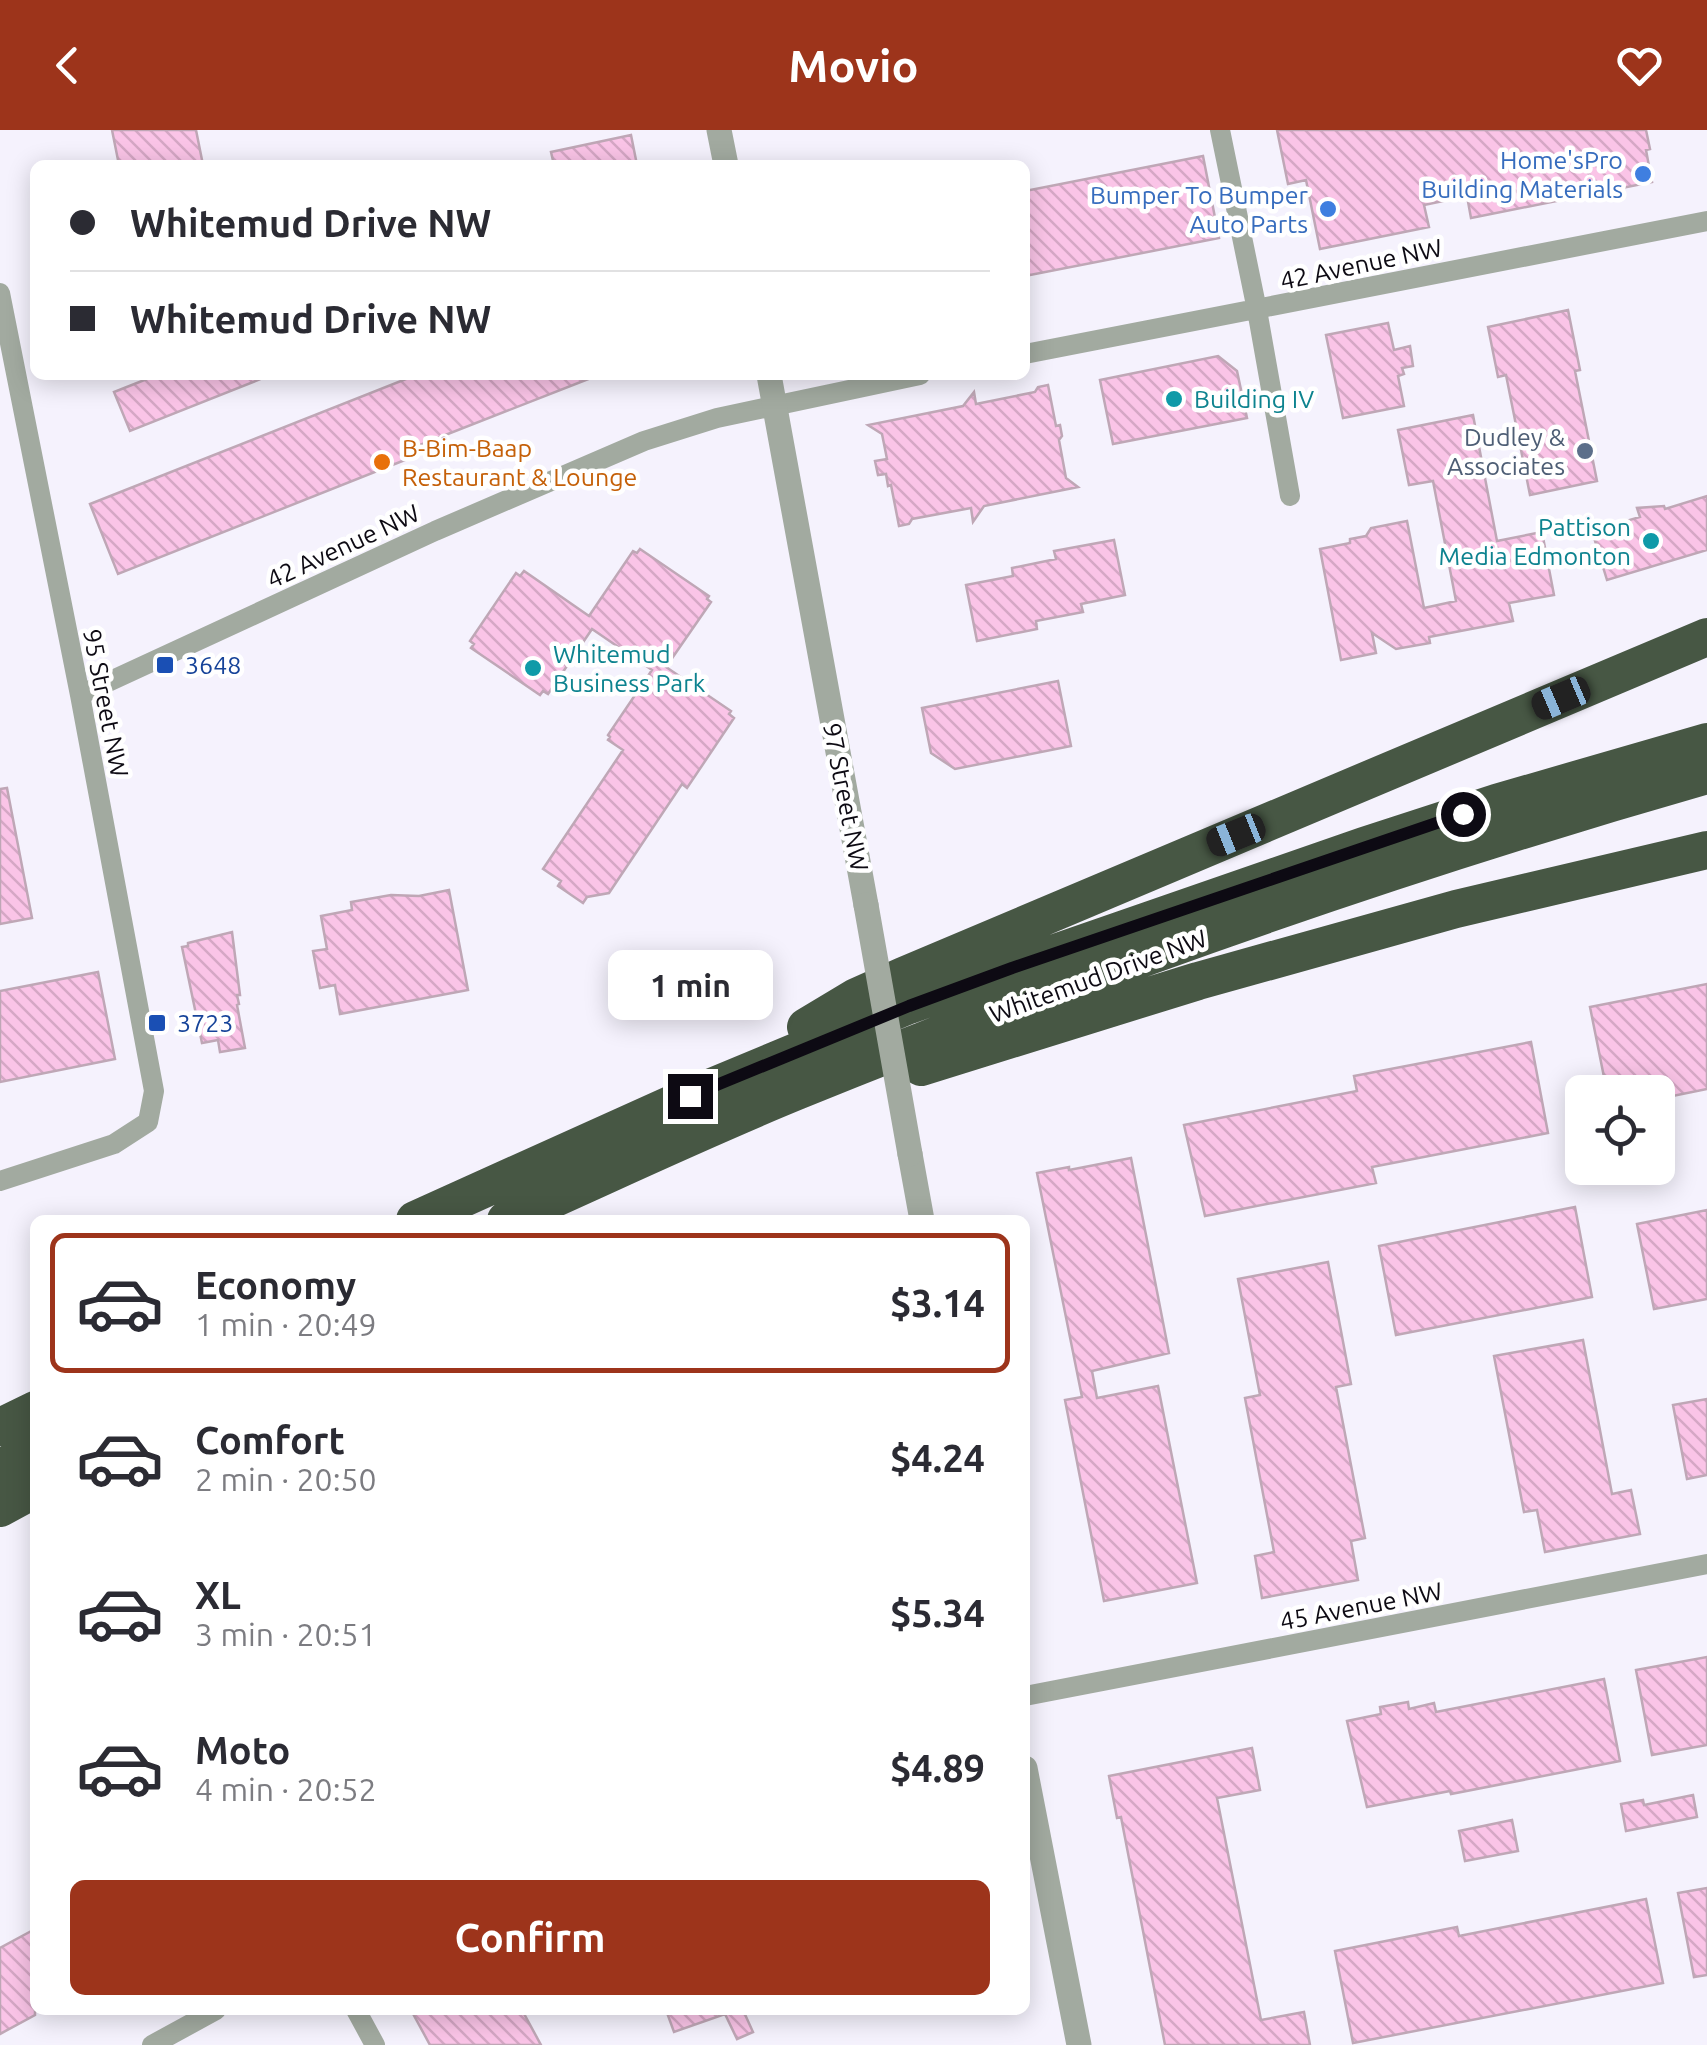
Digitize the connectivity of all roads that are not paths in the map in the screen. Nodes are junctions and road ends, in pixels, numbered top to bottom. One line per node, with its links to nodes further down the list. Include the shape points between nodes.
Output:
1 (720, 130): 3 (street)
2 (1220, 130): 6 (street)
3 (725, 160)
4 (1707, 220): 6 (street, 42 Avenue NW)
5 (0, 293): 13 (street, 95 Street NW)
6 (1257, 310): 7 (street, 42 Avenue NW); 11 (street)
7 (1030, 353)
8 (770, 380): 10 (street, 97 Street NW)
9 (896, 380): 10 (street, 42 Avenue NW)
10 (774, 405): 13 (street, 42 Avenue NW, via 621,450); 22 (street, 97 Street NW, bridge)
11 (1290, 496)
12 (1707, 637): 18 (highway, via 903,976)
13 (80, 695): 19 (street, 95 Street NW, via 154,1092 148,1122 114,1144)
14 (1707, 742): 18 (highway, Whitemud Drive NW, via 1477,809 1030,961)
15 (1707, 775): 17 (highway, Whitemud Drive NW, via 1377,876)
16 (1707, 850): 17 (highway, via 1456,909 875,1080)
17 (796, 1092): 21 (highway, Whitemud Drive NW)
18 (690, 1096): 20 (highway, Whitemud Drive NW)
19 (0, 1181)
20 (426, 1215)
21 (517, 1215)
22 (921, 1215)
23 (30, 1413): 24 (highway)
24 (0, 1428)
25 (30, 1453): 26 (highway)
26 (0, 1468)
27 (30, 1492): 28 (highway)
28 (0, 1508)
29 (1707, 1564): 30 (street, 45 Avenue NW)
30 (1030, 1695)
31 (1030, 1794): 36 (street)
32 (207, 2015): 34 (street)
33 (359, 2015): 35 (street)
34 (152, 2045)
35 (375, 2045)
36 (1079, 2045)

